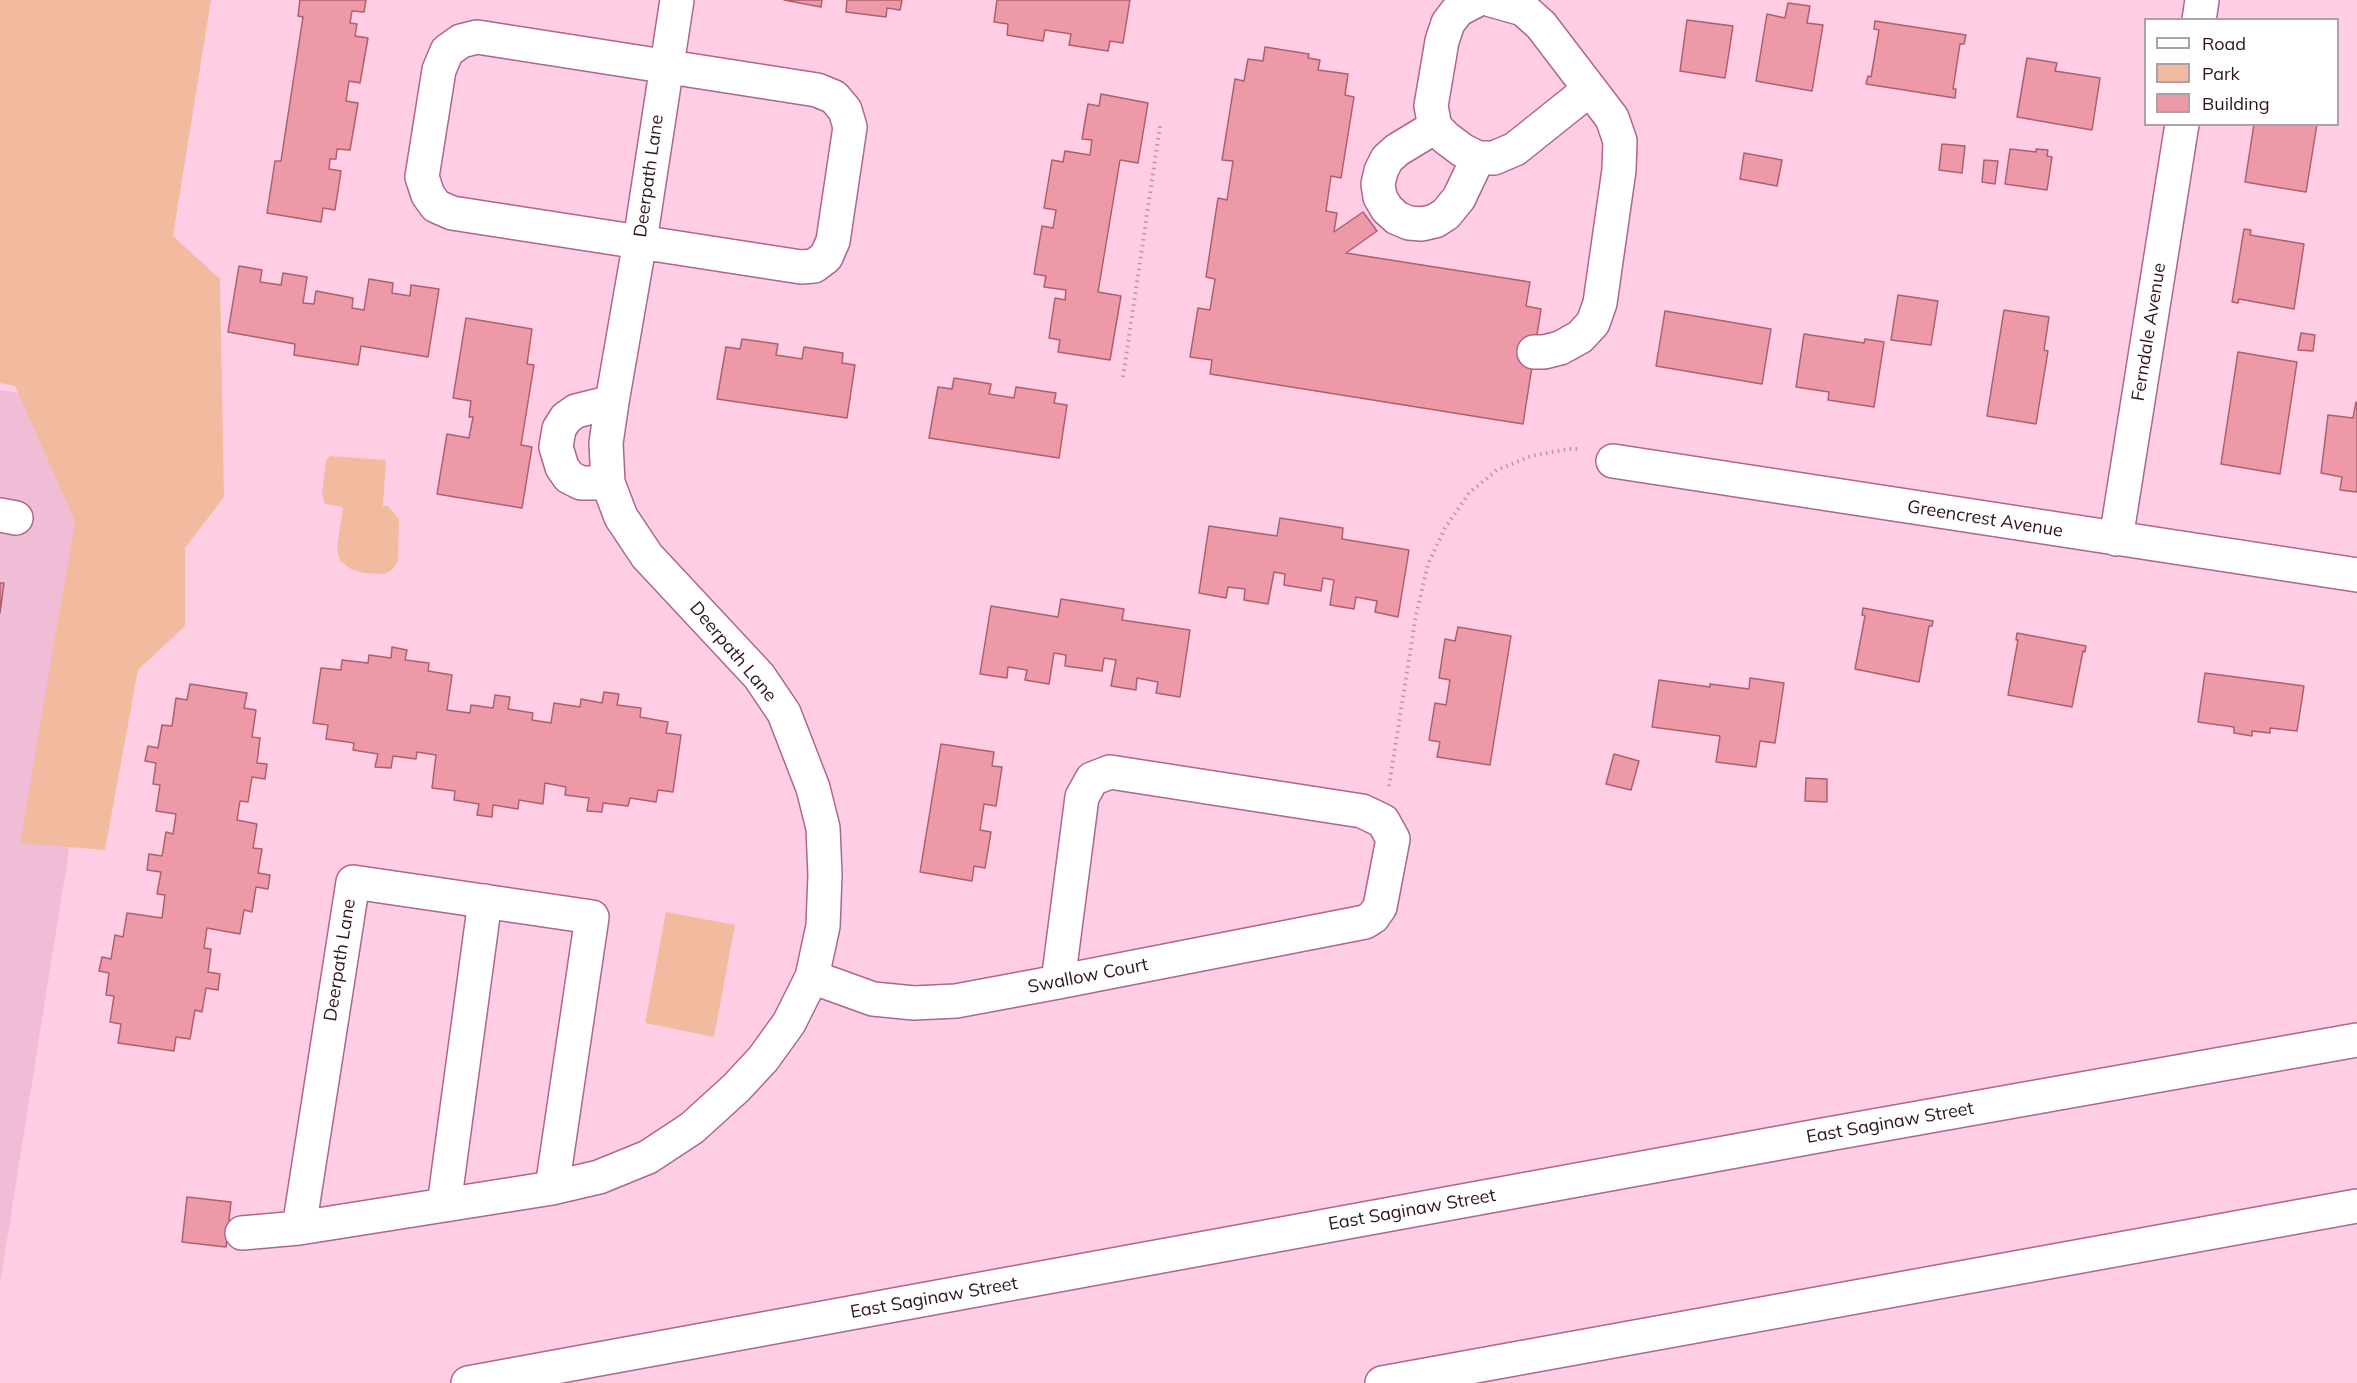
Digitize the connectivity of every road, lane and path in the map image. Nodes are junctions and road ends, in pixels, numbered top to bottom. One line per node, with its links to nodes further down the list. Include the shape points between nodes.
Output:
1 (677, 0): 6 (street, Deerpath Lane)
2 (1477, 0): 10 (street, via 1458,10 1442,41 1431,106)
3 (1491, 0): 7 (street, via 1522,9 1541,25)
4 (2202, 0): 5 (street)
5 (2199, 18)
6 (666, 66): 12 (street, Deerpath Lane); 12 (street, via 817,90 834,97 846,110 850,127 833,241 826,257 814,266); 12 (street, via 477,37 461,41 447,51 439,70 422,177 436,206 452,213)
7 (1590, 89): 11 (street, via 1515,149 1494,158); 13 (street, via 1612,118 1620,141 1600,303 1593,322 1580,337 1560,348)
8 (1160, 126): 14 (path)
9 (2182, 126): 18 (street, Ferndale Avenue)
10 (1436, 127): 11 (street, via 1462,150); 11 (street, via 1397,150 1380,171 1380,197 1397,218 1422,224 1446,214 1459,198)
11 (1478, 158)
12 (640, 241): 15 (street, Deerpath Lane)
13 (1534, 352)
14 (1123, 377)
15 (612, 402): 17 (street, Deerpath Lane, via 606,443); 17 (street, via 576,411 566,418 559,429 556,447 569,477 581,483)
16 (1613, 461): 18 (street, Greencrest Avenue); 20 (path, via 1600,450 1568,449 1531,456 1497,470 1470,493 1445,528 1428,564 1416,615)
17 (608, 483): 22 (street, Deerpath Lane, via 621,517 647,556 759,676 784,713 813,788 822,828 823,926)
18 (2116, 539): 19 (street, Greencrest Avenue)
19 (2357, 575)
20 (1383, 821): 23 (street, Swallow Court, via 1393,839 1380,907 1365,922); 23 (street, via 1362,811 1110,772 1092,779 1082,797)
21 (485, 901): 25 (street, Deerpath Lane, via 592,917); 26 (street); 28 (street, Deerpath Lane, via 353,882)
22 (812, 977): 23 (street, Swallow Court, via 873,999 914,1003 956,1001); 25 (street, Deerpath Lane, via 789,1023 763,1059 692,1128 648,1157 599,1177)
23 (1058, 982)
24 (2357, 1040): 30 (street, East Saginaw Street)
25 (552, 1188): 26 (street, Deerpath Lane)
26 (444, 1205): 28 (street, Deerpath Lane)
27 (2357, 1206): 31 (street)
28 (299, 1228): 29 (street, Deerpath Lane)
29 (242, 1233)
30 (468, 1383)
31 (1382, 1383)

